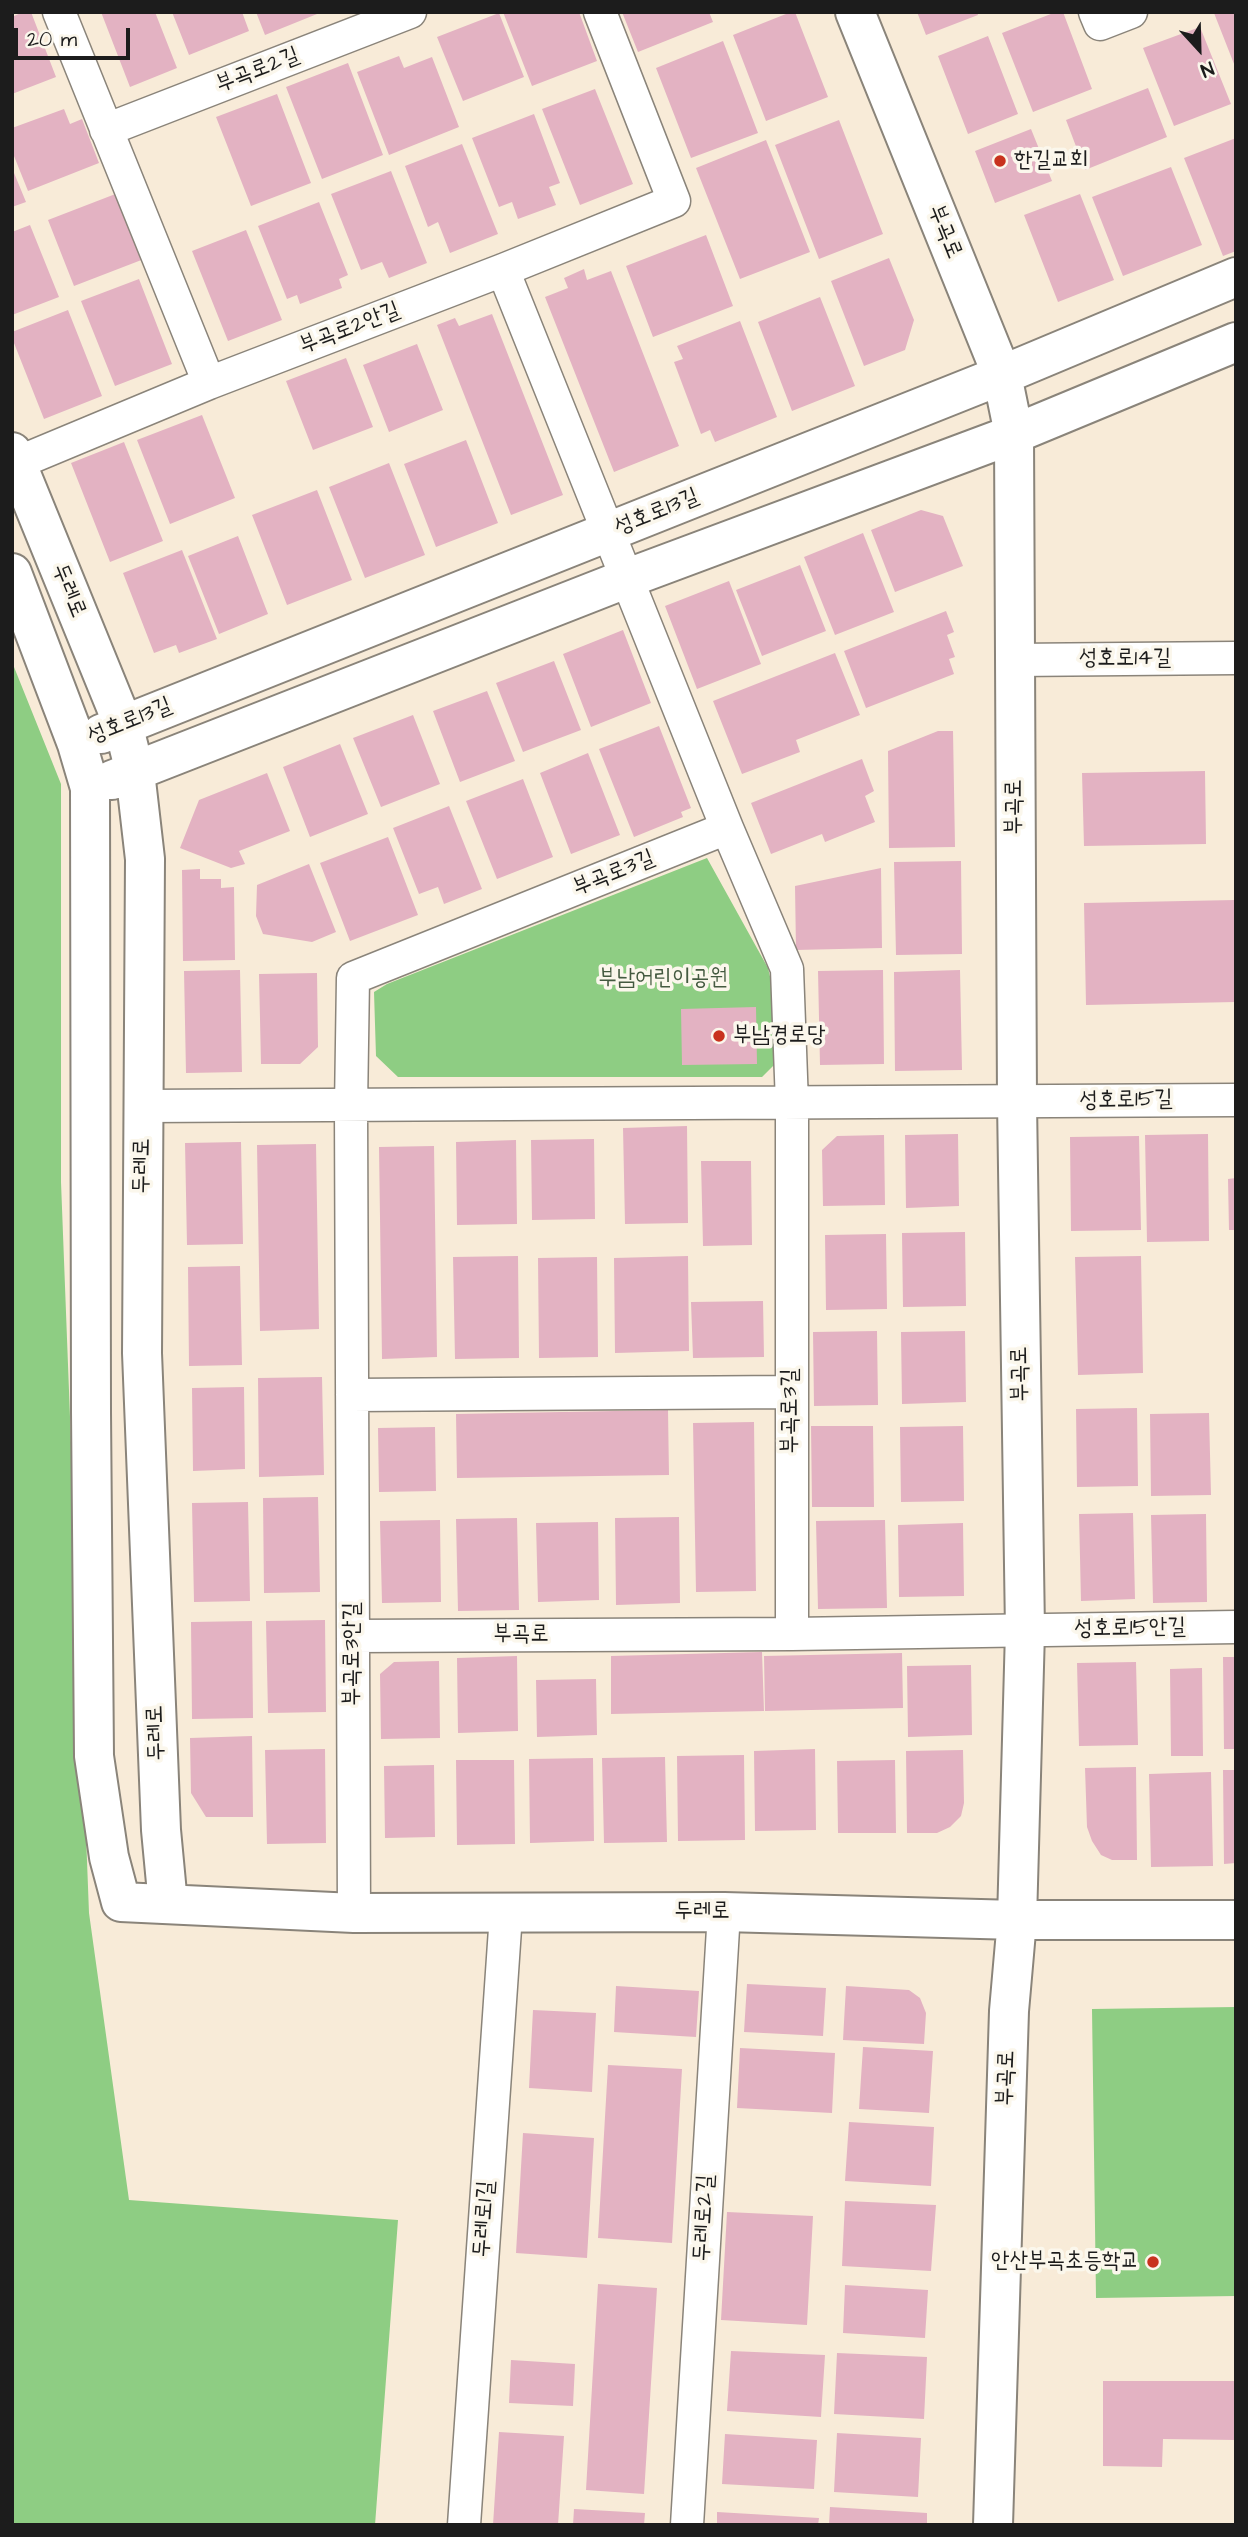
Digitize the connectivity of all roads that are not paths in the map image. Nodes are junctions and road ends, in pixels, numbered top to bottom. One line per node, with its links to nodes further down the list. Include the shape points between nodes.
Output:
1 (59, 12): 7 (street)
2 (410, 12): 7 (street, 부곡로2길)
3 (600, 12): 8 (street, 부곡로2안길, via 674,201)
4 (855, 12): 11 (street, 부곡로)
5 (1095, 12): 6 (street, via 1100,24)
6 (1131, 12)
7 (106, 130): 12 (street)
8 (503, 270): 12 (street, 부곡로2안길); 15 (street)
9 (1236, 277): 11 (street, 성호로13길)
10 (1236, 342): 13 (street, 성호로13길)
11 (1002, 375): 13 (street, 부곡로); 15 (street, 성호로13길)
12 (209, 383): 14 (street, 부곡로2안길)
13 (1014, 434): 17 (street, 성호로13길); 19 (street, 부곡로)
14 (14, 458): 20 (street, 두레로)
15 (609, 532): 17 (street); 20 (street, 성호로13길)
16 (12, 573): 21 (street, 두레로)
17 (628, 578): 22 (street, 성호로13길); 24 (street)
18 (1236, 658): 19 (street, 성호로14길)
19 (1014, 660): 26 (street, 부곡로)
20 (123, 724): 21 (street, 성호로13길); 22 (street, 두레로)
21 (77, 744): 23 (street, 두레로)
22 (135, 772): 23 (street, 성호로13길); 28 (street, 두레로, via 145,859)
23 (90, 788): 36 (street, 두레로, via 94,1756 109,1857 121,1902)
24 (727, 828): 27 (street, 부곡로3길, via 787,969); 29 (street, 부곡로3길, via 353,978)
25 (1236, 1100): 26 (street, 성호로15길)
26 (1017, 1102): 27 (street); 33 (street, 부곡로)
27 (792, 1104): 29 (street); 30 (street, 부곡로3길)
28 (144, 1106): 29 (street); 36 (street, 두레로, via 142,1353 161,1830)
29 (351, 1107): 31 (street, 부곡로3안길)
30 (791, 1392): 31 (street); 34 (street, 부곡로3길)
31 (352, 1395): 35 (street, 부곡로3안길)
32 (1236, 1627): 33 (street, 성호로15안길)
33 (1025, 1632): 34 (street, 부곡로); 40 (street, 부곡로)
34 (792, 1634): 35 (street, 부곡로)
35 (353, 1636): 38 (street, 부곡로3안길)
36 (168, 1904): 38 (street, 두레로)
37 (724, 1912): 39 (street, 두레로); 40 (street, 두레로); 43 (street, 두레로2길)
38 (354, 1913): 39 (street, 두레로)
39 (506, 1914): 42 (street, 두레로1길)
40 (1017, 1920): 41 (street, 두레로); 44 (street, 부곡로, via 1009,2011)
41 (1236, 1920)
42 (464, 2525)
43 (687, 2525)
44 (993, 2525)

